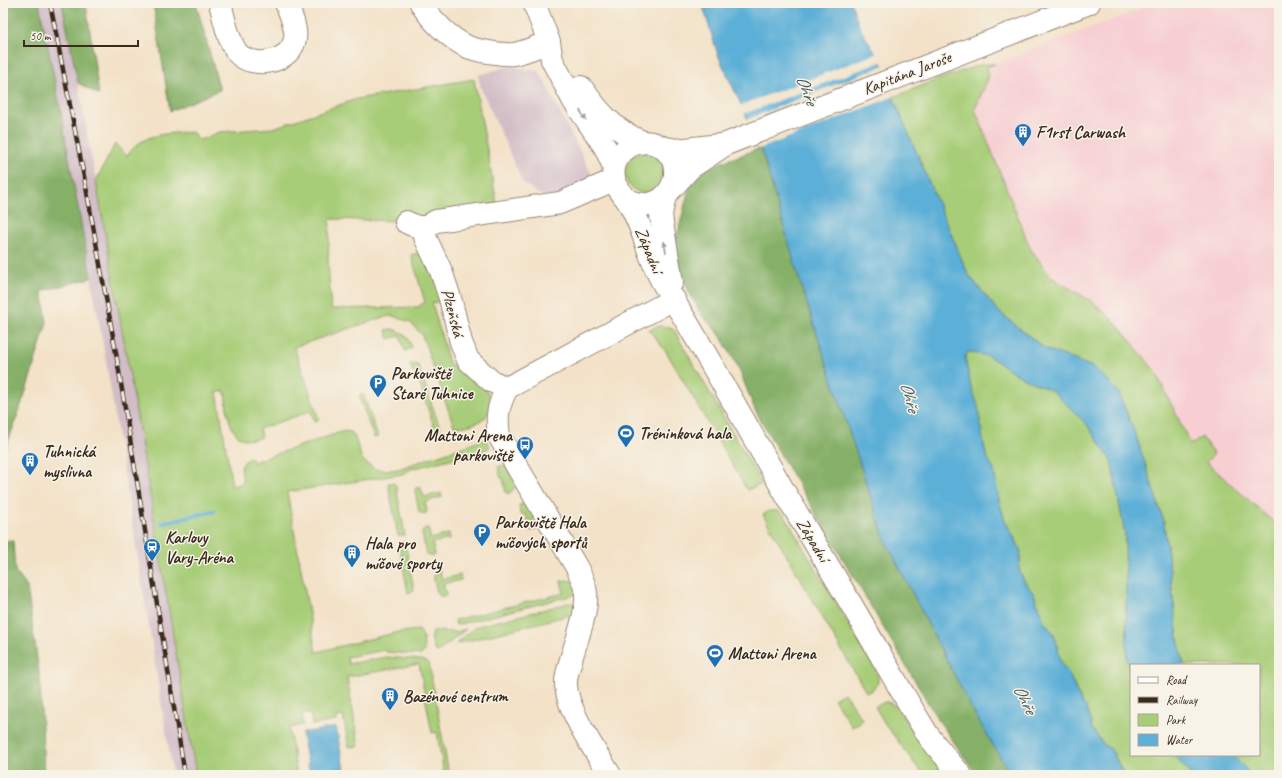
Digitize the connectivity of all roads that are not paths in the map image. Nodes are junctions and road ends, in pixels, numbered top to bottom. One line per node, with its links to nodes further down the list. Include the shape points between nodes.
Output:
1 (220, 3): 2 (street, via 232,45 241,56 264,62 278,59 293,48 296,37)
2 (286, 3)
3 (420, 3): 6 (street, via 441,28 468,47 515,54)
4 (534, 3): 6 (street)
5 (1089, 3): 7 (street, Kapitána Jaroše)
6 (549, 42): 8 (street, via 603,116 627,135); 9 (street, one-way to 9, via 552,60 573,100 605,147)
7 (726, 144): 8 (street, Kapitána Jaroše, via 677,150); 10 (street, Kapitána Jaroše, via 690,168)
8 (652, 145): 9 (street, via 630,146 617,159); 10 (street, via 671,157 675,175)
9 (614, 173): 11 (street, via 618,188); 13 (street, Plzeňská, via 560,203 417,224 425,232 441,272 468,360 491,381)
10 (668, 192): 11 (street, via 657,201 648,204); 12 (street, Západní, one-way to 10, via 661,214)
11 (627, 200): 12 (street, Západní, via 635,213 662,281)
12 (674, 299): 13 (street); 15 (street, Západní, via 930,736)
13 (507, 388): 14 (street, via 500,403 497,423 499,436 577,568 585,586 586,603 566,682 567,695 572,710)
14 (610, 775)
15 (961, 775)

